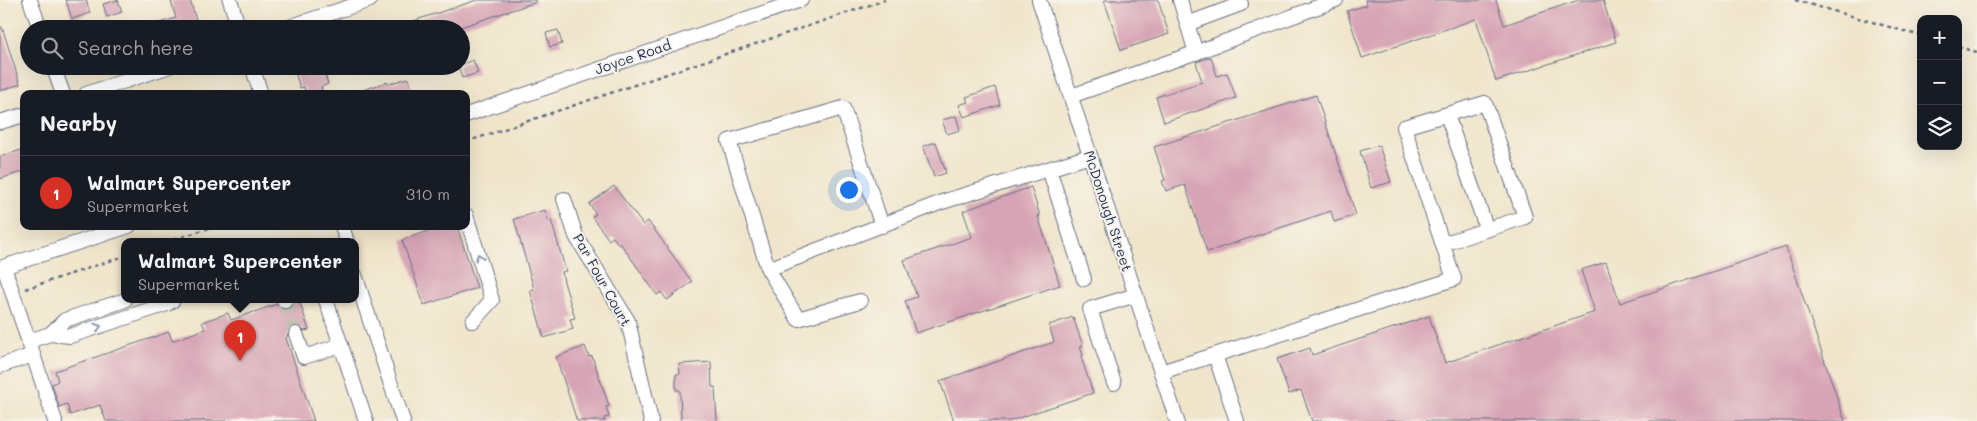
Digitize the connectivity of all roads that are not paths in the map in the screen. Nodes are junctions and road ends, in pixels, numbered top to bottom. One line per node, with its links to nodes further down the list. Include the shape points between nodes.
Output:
1 (30, 0): 9 (street)
2 (230, 0): 10 (street)
3 (370, 0): 11 (street)
4 (800, 0): 21 (street, Joyce Road)
5 (1039, 0): 20 (street, McDonough Street)
6 (1180, 0): 12 (street)
7 (1336, 0): 13 (street)
8 (1241, 4): 12 (street)
9 (37, 20)
10 (236, 20)
11 (310, 20)
12 (1188, 24): 13 (street)
13 (1196, 53): 20 (street)
14 (56, 75): 17 (street)
15 (143, 75): 18 (street)
16 (255, 75): 19 (street)
17 (62, 90)
18 (98, 90)
19 (260, 90)
20 (1071, 96): 25 (street, McDonough Street)
21 (470, 114)
22 (20, 115): 24 (street)
23 (1447, 115): 31 (street); 31 (street, via 1485,103 1526,217); 32 (street, via 1404,127)
24 (0, 122)
25 (1090, 156): 26 (street); 37 (street, McDonough Street)
26 (1049, 169): 28 (street, via 942,202); 35 (street)
27 (564, 199): 55 (street, Par Four Court, via 576,236 628,321)
28 (882, 226): 34 (street); 34 (street, via 844,108 729,141)
29 (470, 228): 42 (street, one-way to 29, via 492,300)
30 (117, 230): 33 (street)
31 (1487, 230): 32 (street)
32 (1443, 244): 48 (street, via 1454,279)
33 (2, 268): 45 (street)
34 (768, 269): 39 (street, via 798,319)
35 (1084, 279)
36 (359, 287): 54 (street)
37 (1136, 295): 50 (street, McDonough Street); 51 (street, via 1090,309)
38 (121, 301): 43 (street, via 65,320)
39 (860, 301)
40 (168, 303): 43 (street, one-way to 40, via 70,336)
41 (327, 303): 46 (street)
42 (473, 321)
43 (50, 334): 45 (street)
44 (296, 334): 46 (street, via 304,357)
45 (29, 342): 47 (street)
46 (341, 344): 53 (street)
47 (33, 355): 49 (street); 52 (street)
48 (1215, 355): 50 (street); 57 (street)
49 (0, 366)
50 (1161, 372): 56 (street, McDonough Street)
51 (1114, 383)
52 (55, 421)
53 (366, 421)
54 (403, 421)
55 (651, 421)
56 (1177, 421)
57 (1237, 421)

